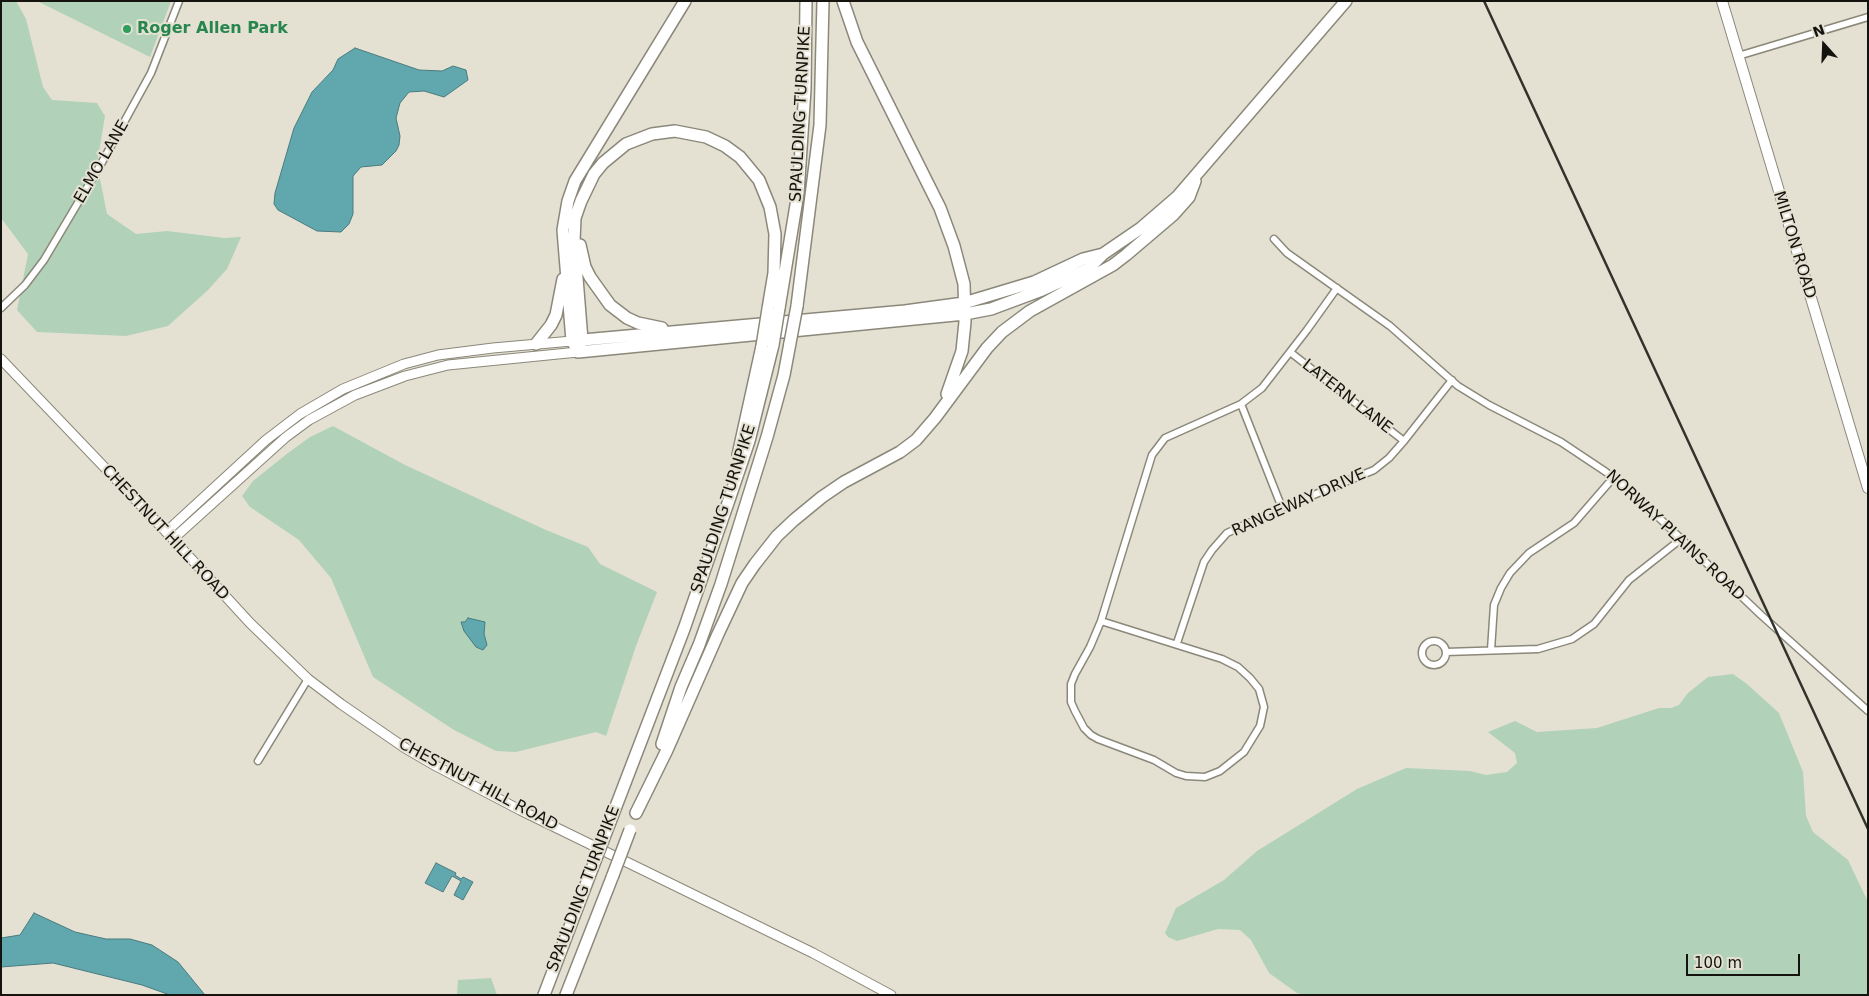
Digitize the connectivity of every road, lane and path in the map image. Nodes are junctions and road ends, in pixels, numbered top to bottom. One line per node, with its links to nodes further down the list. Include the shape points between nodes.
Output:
1 (178, 1): 15 (street, ELMO LANE, via 152,73 101,164 44,260 26,285)
2 (684, 1): 13 (highway, via 576,181 564,219)
3 (806, 1): 17 (highway, SPAULDING TURNPIKE, via 805,89 798,193)
4 (823, 1): 40 (highway, SPAULDING TURNPIKE, bridge, via 820,125 797,306 784,375 721,584)
5 (844, 1): 16 (highway, via 857,42 948,228 964,284)
6 (1346, 1): 10 (highway)
7 (1722, 1): 9 (main road, MILTON ROAD)
8 (1868, 17): 9 (street)
9 (1738, 56): 28 (main road, MILTON ROAD)
10 (1197, 175): 16 (highway, via 1142,228 1103,254 1083,259); 25 (highway, via 1189,197 1136,248 1113,265 1030,311 1002,332)
11 (581, 201): 17 (highway, via 603,163 639,138 675,132 696,134 725,146 756,175 770,206 775,234); 18 (highway, via 579,228 585,267 610,305 627,318 650,326); 20 (highway, via 575,218 574,240)
12 (1274, 240): 14 (street, NORWAY PLAINS ROAD)
13 (565, 253): 19 (highway, via 564,279 556,315); 20 (highway)
14 (1337, 288): 21 (street); 23 (street, NORWAY PLAINS ROAD, via 1390,326)
15 (1, 308)
16 (965, 308): 18 (highway); 20 (highway); 25 (highway, via 962,351)
17 (774, 309): 41 (highway, SPAULDING TURNPIKE, bridge, via 749,440 684,629)
18 (706, 329): 20 (highway)
19 (536, 344): 20 (street); 30 (street, via 438,355 404,364 343,389 300,414 266,440)
20 (577, 344): 31 (street, via 448,365 405,376 355,395 309,420 286,437)
21 (1290, 352): 24 (street, via 1262,388); 26 (street, LATERN LANE)
22 (1, 359): 30 (street, CHESTNUT HILL ROAD)
23 (1452, 380): 26 (street, RANGEWAY DRIVE); 27 (street, NORWAY PLAINS ROAD, via 1489,405 1577,451)
24 (1241, 404): 29 (street); 33 (street, via 1165,438 1152,455)
25 (940, 412): 40 (highway, via 916,440 900,452 814,502 760,557 742,583)
26 (1404, 441): 29 (street, RANGEWAY DRIVE, via 1374,470)
27 (1613, 478): 32 (street, NORWAY PLAINS ROAD); 35 (street, via 1574,522 1529,553 1510,573 1494,606)
28 (1868, 488)
29 (1282, 508): 34 (street, RANGEWAY DRIVE, via 1227,533 1212,550 1196,582)
30 (166, 532): 31 (street, CHESTNUT HILL ROAD)
31 (172, 539): 37 (street, CHESTNUT HILL ROAD, via 224,597)
32 (1681, 539): 35 (street, via 1629,580 1600,616 1579,635 1547,647); 38 (street, NORWAY PLAINS ROAD)
33 (1101, 621): 34 (street); 34 (street, via 1071,684 1071,702 1079,720 1098,740 1154,760 1176,773 1205,777 1220,771 1244,752 1260,726 1264,707 1259,689 1238,667)
34 (1177, 643)
35 (1491, 650): 36 (street)
36 (1446, 652)
37 (308, 679): 39 (street); 43 (street, CHESTNUT HILL ROAD, via 362,719 436,766)
38 (1868, 711)
39 (258, 761)
40 (636, 813): 42 (highway, SPAULDING TURNPIKE, bridge)
41 (544, 995)
42 (566, 995)
43 (892, 995)

